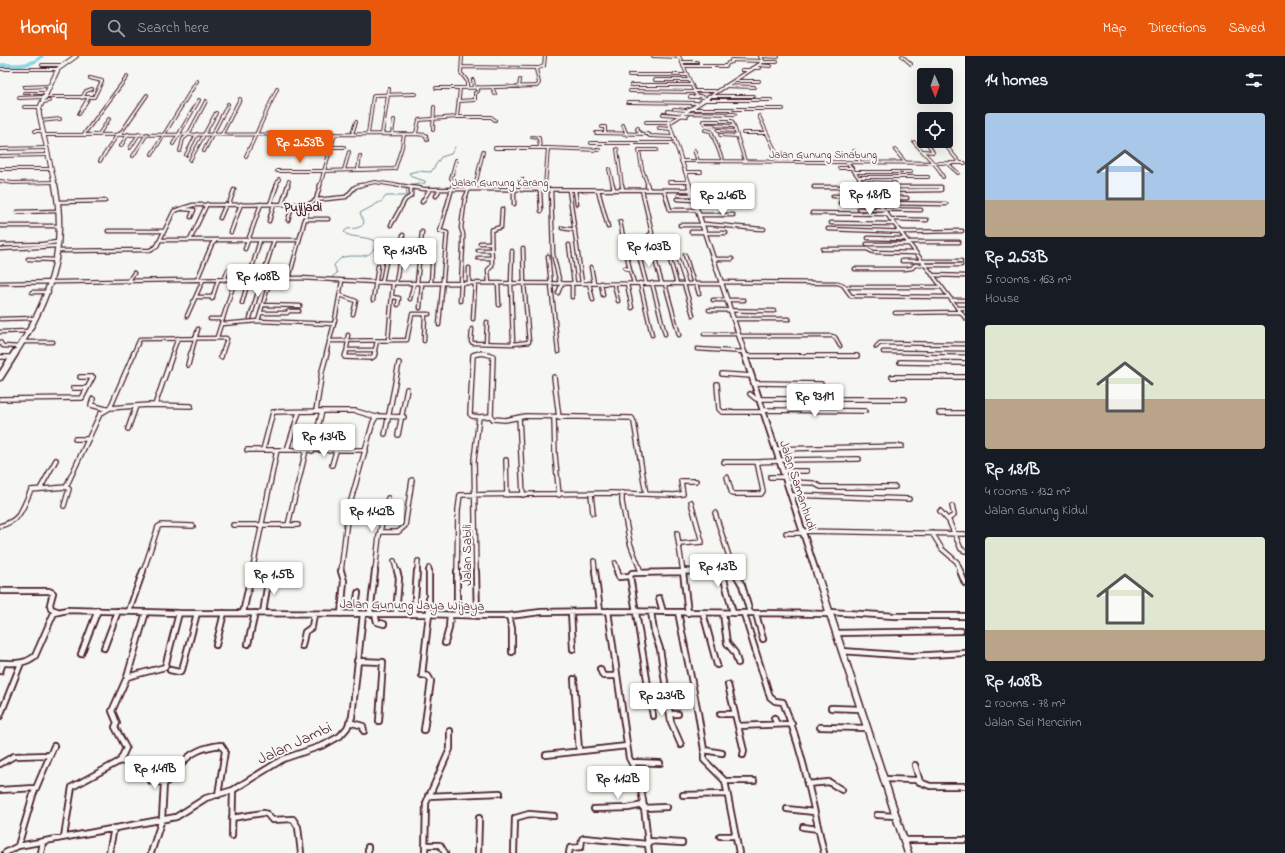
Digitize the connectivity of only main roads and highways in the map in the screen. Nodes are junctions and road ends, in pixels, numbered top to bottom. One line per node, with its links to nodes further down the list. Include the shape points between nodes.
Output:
1 (76, 56): 2 (main road, via 58,69 39,113 59,210 57,260 52,282 22,344)
2 (3, 368): 3 (main road)
3 (0, 377)

